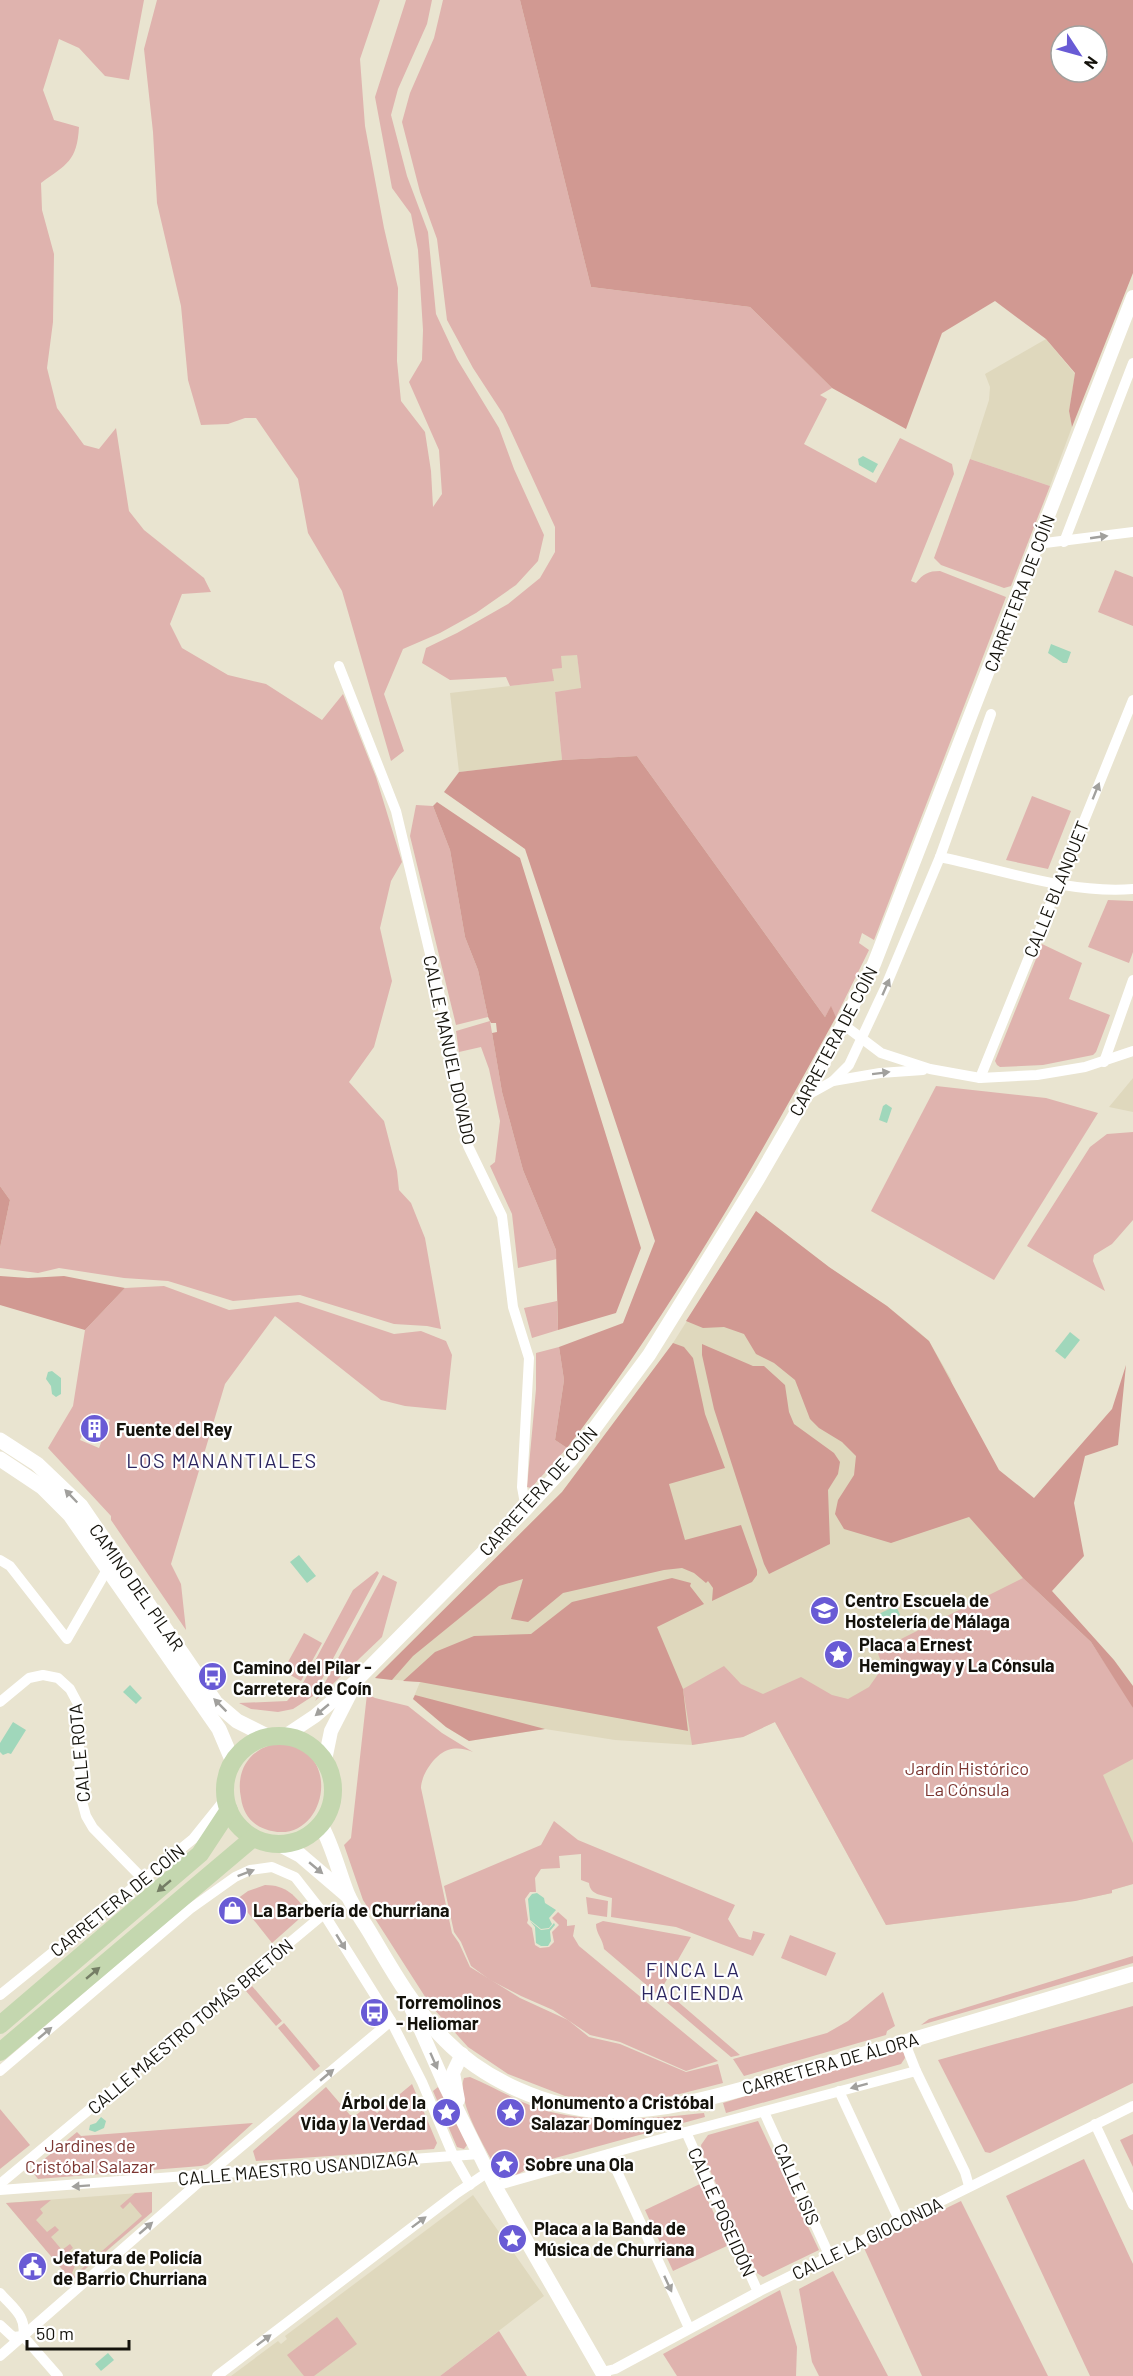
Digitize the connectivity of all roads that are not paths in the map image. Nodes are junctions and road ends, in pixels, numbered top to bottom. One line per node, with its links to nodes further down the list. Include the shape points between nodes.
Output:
1 (1133, 297): 5 (street, CARRETERA DE COÍN)
2 (1133, 363): 4 (street)
3 (1133, 532): 4 (street, one-way to 3)
4 (1064, 542): 5 (street)
5 (1037, 544): 13 (street, CARRETERA DE COÍN, via 874,964)
6 (339, 666): 23 (street, CALLE MANUEL DOVADO, via 396,812 450,1038 460,1116 468,1146 502,1216 513,1307 529,1358 522,1487)
7 (1133, 700): 10 (street, CALLE BLANQUET, one-way to 7)
8 (991, 714): 9 (street, CARRETERA DE COÍN)
9 (940, 857): 10 (street); 14 (street, CARRETERA DE COÍN, one-way to 9)
10 (1058, 884): 11 (street, via 1110,891); 18 (street, CALLE BLANQUET)
11 (1133, 889)
12 (1133, 980): 16 (street)
13 (844, 1025): 14 (street); 20 (street, CARRETERA DE COÍN)
14 (861, 1040): 17 (street, via 880,1053); 19 (street, CARRETERA DE COÍN, via 849,1065)
15 (1133, 1051): 16 (street)
16 (1104, 1062): 18 (street, via 1037,1075)
17 (930, 1069): 18 (street); 19 (street, one-way to 17, via 880,1072)
18 (980, 1078)
19 (832, 1081): 20 (street)
20 (806, 1096): 23 (street, CARRETERA DE COÍN, via 649,1355 571,1460)
21 (0, 1440): 28 (main road, CAMINO DEL PILAR, one-way to 21, via 237,1721 216,1703 81,1506 37,1464)
22 (0, 1459): 25 (main road, CAMINO DEL PILAR, via 42,1487 70,1515)
23 (526, 1509): 26 (street, CARRETERA DE COÍN)
24 (0, 1560): 25 (street, via 10,1566 67,1639)
25 (108, 1568): 30 (main road, CAMINO DEL PILAR, via 219,1729)
26 (357, 1681): 28 (street, CARRETERA DE COÍN, one-way to 28, via 315,1716); 29 (street, CARRETERA DE COÍN, via 331,1731)
27 (0, 1702): 36 (street, CALLE ROTA, via 29,1678 43,1675 58,1678 70,1689 78,1704 80,1794 86,1816)
28 (277, 1736): 29 (main road, via 308,1743); 30 (main road, via 249,1746)
29 (325, 1760): 32 (main road, via 334,1793)
30 (233, 1762): 31 (main road, via 228,1774)
31 (227, 1804): 33 (main road, via 243,1831); 36 (street, CARRETERA DE COÍN, via 193,1839); 44 (main road, one-way to 44, via 200,1854)
32 (321, 1825): 34 (main road, via 295,1842); 37 (main road, via 332,1845)
33 (253, 1838): 34 (main road); 35 (main road)
34 (281, 1845): 37 (main road, one-way to 37, via 300,1855)
35 (224, 1862): 38 (street); 46 (main road, one-way to 35)
36 (143, 1879): 42 (street, CARRETERA DE COÍN)
37 (348, 1896): 41 (main road, CARRETERA DE ÁLORA)
38 (204, 1899): 39 (street, one-way to 39, via 250,1870 273,1867 295,1877); 48 (street, one-way to 38)
39 (324, 1914): 43 (street, one-way to 43); 61 (street, CALLE MAESTRO TOMÁS BRETÓN)
40 (1133, 1974): 45 (main road, CARRETERA DE ÁLORA)
41 (402, 1988): 47 (main road, CARRETERA DE ÁLORA, via 445,2040); 53 (street, one-way to 53)
42 (0, 1995)
43 (391, 2021): 58 (street); 60 (street, one-way to 43)
44 (0, 2025)
45 (905, 2043): 47 (main road, CARRETERA DE ÁLORA, via 686,2104 643,2111 557,2103 516,2088); 49 (street)
46 (0, 2052)
47 (462, 2054): 53 (street, via 453,2073)
48 (0, 2071)
49 (916, 2071): 50 (street, CARRETERA DE ÁLORA, one-way to 50); 64 (street)
50 (839, 2091): 52 (street, CARRETERA DE ÁLORA); 67 (street)
51 (1133, 2106): 54 (street, CALLE LA GIOCONDA)
52 (765, 2112): 55 (street, CARRETERA DE ÁLORA); 68 (street, CALLE ISIS)
53 (460, 2114): 56 (street)
54 (1095, 2124): 64 (street, CALLE LA GIOCONDA); 66 (street)
55 (686, 2132): 57 (street, CARRETERA DE ÁLORA); 69 (street, CALLE POSEIDÓN)
56 (479, 2154): 58 (street, CALLE MAESTRO USANDIZAGA); 59 (street)
57 (609, 2154): 63 (street, CARRETERA DE ÁLORA); 72 (street, one-way to 72)
58 (453, 2155): 60 (street, CALLE MAESTRO USANDIZAGA); 62 (street)
59 (488, 2172): 62 (street); 63 (street)
60 (206, 2176): 65 (street, CALLE MAESTRO USANDIZAGA, one-way to 65); 73 (street, one-way to 60)
61 (0, 2184)
62 (470, 2185): 77 (street, one-way to 62)
63 (495, 2186): 75 (street)
64 (969, 2186): 67 (street, CALLE LA GIOCONDA)
65 (0, 2190)
66 (1133, 2205)
67 (900, 2222): 68 (street, CALLE LA GIOCONDA)
68 (830, 2257): 69 (street, CALLE LA GIOCONDA)
69 (758, 2292): 72 (street, CALLE LA GIOCONDA)
70 (0, 2293): 73 (street, via 22,2318)
71 (0, 2325): 73 (street, via 13,2337)
72 (689, 2328): 75 (street, CALLE LA GIOCONDA)
73 (23, 2336): 74 (street); 76 (street)
74 (0, 2356)
75 (603, 2374)
76 (58, 2376)
77 (217, 2376)

